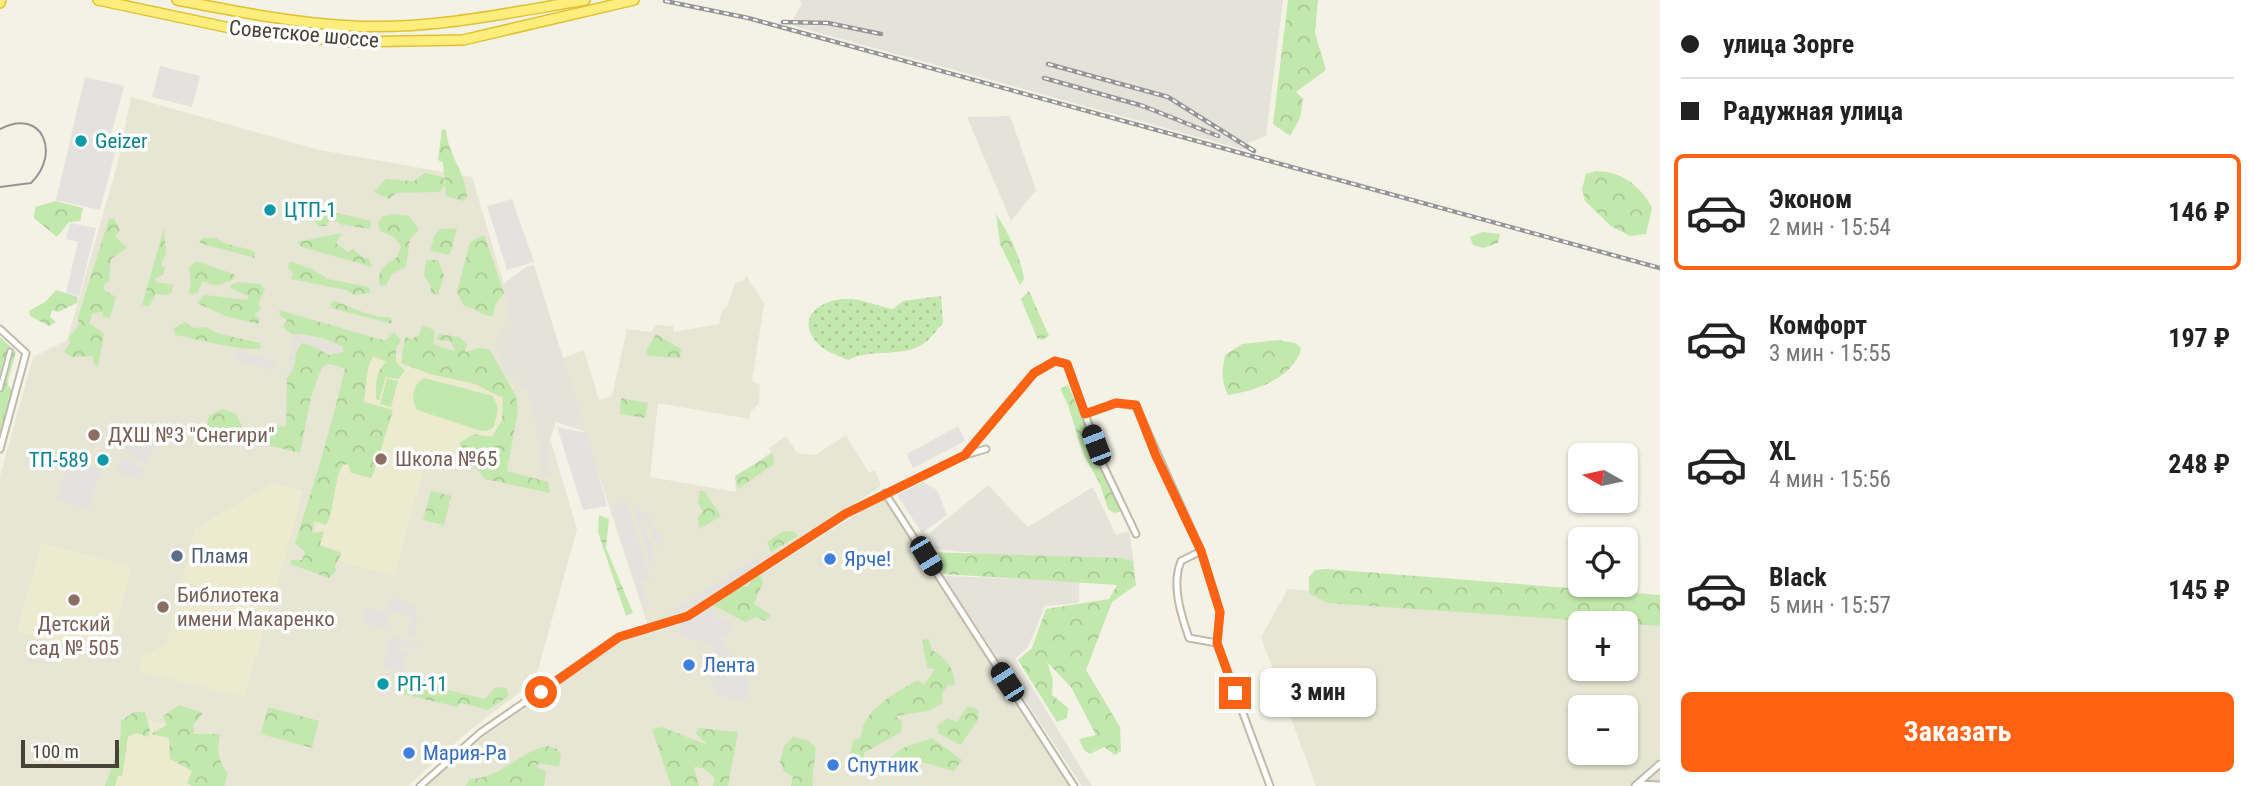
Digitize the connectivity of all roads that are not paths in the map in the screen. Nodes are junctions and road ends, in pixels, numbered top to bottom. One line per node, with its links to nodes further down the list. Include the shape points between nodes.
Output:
1 (98, 0): 4 (highway, Советское шоссе, via 249,32 349,42 463,40)
2 (177, 0): 3 (highway, Советское шоссе, via 254,15 352,26 459,22)
3 (585, 0)
4 (634, 0)
5 (0, 329): 9 (street, via 26,353)
6 (10, 351): 7 (street)
7 (0, 389)
8 (1085, 414): 11 (street, via 1067,364 1048,363 1034,373); 13 (street); 14 (street, via 1116,403 1136,405)
9 (0, 449)
10 (986, 449): 11 (street)
11 (965, 455): 12 (street)
12 (885, 493): 19 (street, via 688,616 634,630 598,652 469,741); 20 (street)
13 (1136, 534)
14 (1201, 551): 15 (street, via 1220,612); 15 (street, via 1181,561 1176,571 1180,607 1189,638)
15 (1217, 643): 21 (street)
16 (1660, 764): 17 (street)
17 (1636, 785): 18 (street)
18 (1660, 785)
19 (420, 786)
20 (1074, 786)
21 (1270, 786)

